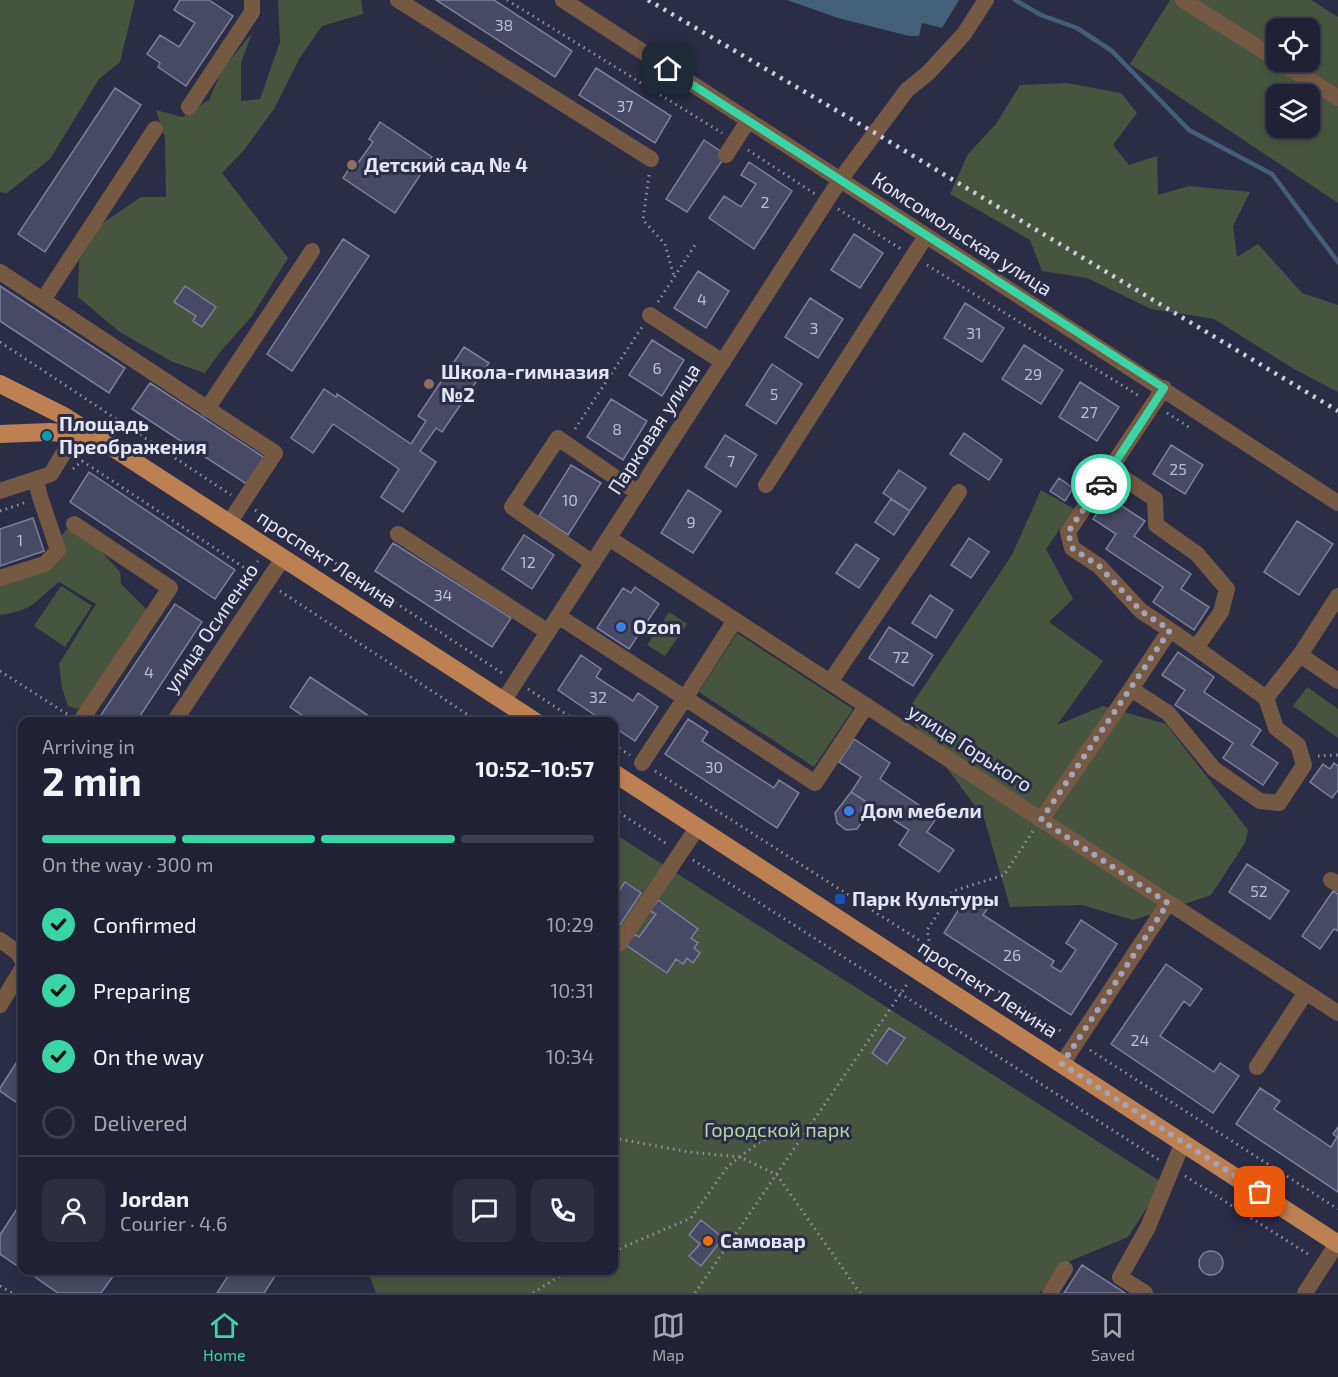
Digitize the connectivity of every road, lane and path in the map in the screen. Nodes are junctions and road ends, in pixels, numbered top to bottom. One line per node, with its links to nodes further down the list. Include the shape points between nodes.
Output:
1 (252, 0): 9 (street, via 252,12)
2 (398, 0): 13 (street)
3 (563, 0): 10 (street, Комсомольская улица)
4 (986, 0): 14 (street, Парковая улица, via 964,34 907,90)
5 (1183, 0): 6 (street)
6 (1266, 53)
7 (1296, 72): 8 (street)
8 (1338, 98)
9 (189, 107)
10 (748, 121): 12 (street); 14 (street, Комсомольская улица)
11 (155, 129): 20 (street)
12 (726, 155)
13 (651, 159): 19 (path, via 644,220 665,244)
14 (840, 180): 15 (street, Комсомольская улица); 23 (street, Парковая улица)
15 (926, 236): 25 (street, Комсомольская улица); 33 (street)
16 (695, 245): 19 (path)
17 (312, 251): 26 (street)
18 (0, 272): 20 (street)
19 (674, 277): 21 (path)
20 (43, 300): 26 (street)
21 (650, 315): 23 (street); 27 (path)
22 (0, 342): 38 (path)
23 (723, 362): 36 (street, Парковая улица)
24 (0, 384): 30 (main road, проспект Ленина)
25 (1164, 388): 31 (street); 39 (street, Комсомольская улица)
26 (207, 409): 38 (street, via 275,453)
27 (575, 429)
28 (0, 434): 29 (main road, проспект Ленина)
29 (75, 434): 30 (main road, проспект Ленина); 32 (street, via 51,474)
30 (93, 435): 41 (main road, проспект Ленина)
31 (1110, 469): 51 (street, via 1068,532 1072,548 1099,566 1141,611); 53 (street, via 1155,499 1156,525 1197,554 1227,589 1221,612)
32 (36, 480): 34 (street); 37 (street)
33 (766, 485)
34 (0, 491)
35 (959, 492): 58 (street)
36 (638, 493): 44 (street, Парковая улица); 46 (street, via 558,438 512,507)
37 (40, 497): 40 (path); 47 (street, via 58,550 45,564)
38 (243, 502): 41 (street); 57 (path)
39 (1338, 503)
40 (0, 511)
41 (229, 523): 45 (main road, проспект Ленина)
42 (74, 524): 65 (street, via 170,588)
43 (398, 534): 52 (street)
44 (609, 538): 46 (street, Парковая улица); 50 (street, улица Горького)
45 (283, 558): 62 (main road, проспект Ленина); 66 (street, улица Осипенко)
46 (593, 563): 49 (street, Парковая улица)
47 (0, 578)
48 (1338, 596): 54 (street)
49 (558, 616): 52 (street, Парковая улица); 60 (street)
50 (735, 620): 58 (street, улица Горького); 60 (street)
51 (1170, 630): 53 (street); 59 (street)
52 (548, 632): 57 (street, Парковая улица)
53 (1197, 648): 61 (street)
54 (1300, 655): 56 (street); 61 (street)
55 (0, 670): 64 (path)
56 (1338, 681)
57 (516, 682): 62 (street, Парковая улица); 68 (path)
58 (830, 682): 63 (street, улица Горького)
59 (1131, 689): 71 (street, via 1168,713 1214,769 1260,801 1279,803 1304,765); 75 (street)
60 (685, 698): 63 (street, via 815,783); 72 (street)
61 (1266, 698): 71 (street, via 1276,728 1298,745)
62 (504, 700): 67 (main road, проспект Ленина)
63 (866, 706): 75 (street, улица Горького)
64 (73, 717)
65 (76, 717)
66 (177, 717)
67 (529, 717)
68 (570, 717)
69 (618, 748): 72 (path)
70 (1338, 755): 71 (path)
71 (1302, 758)
72 (642, 763): 81 (path)
73 (618, 776): 76 (main road, проспект Ленина)
74 (618, 812): 77 (path)
75 (1041, 820): 78 (street, улица Горького); 81 (path, via 1004,875 953,891 927,930)
76 (697, 828): 77 (street); 83 (main road, проспект Ленина)
77 (680, 852): 80 (street); 86 (path)
78 (1168, 903): 85 (street, улица Горького); 89 (street)
79 (0, 940): 82 (street)
80 (619, 944)
81 (930, 946): 83 (path); 89 (path)
82 (18, 950)
83 (916, 970): 86 (path); 90 (main road, проспект Ленина)
84 (18, 976): 87 (street)
85 (1306, 992): 88 (street, улица Горького); 91 (street)
86 (901, 995): 92 (path); 96 (path)
87 (0, 1005)
88 (1338, 1013)
89 (1077, 1041): 90 (street); 98 (path)
90 (1062, 1064): 94 (main road, проспект Ленина)
91 (1257, 1067)
92 (812, 1126): 95 (path, via 761,1142); 97 (path)
93 (618, 1139): 95 (path)
94 (1183, 1142): 96 (street); 99 (main road, проспект Ленина)
95 (740, 1157): 97 (path); 100 (path, via 728,1166 691,1218)
96 (1172, 1168): 101 (path); 110 (street, via 1148,1227 1120,1277)
97 (777, 1175): 107 (path); 108 (path)
98 (1338, 1209)
99 (1338, 1243): 101 (street)
100 (618, 1249)
101 (1324, 1264): 111 (street)
102 (1065, 1269): 109 (street)
103 (561, 1275): 106 (path)
104 (0, 1286): 105 (path)
105 (12, 1293)
106 (533, 1293)
107 (695, 1293)
108 (860, 1293)
109 (1050, 1293)
110 (1145, 1293)
111 (1305, 1293)

